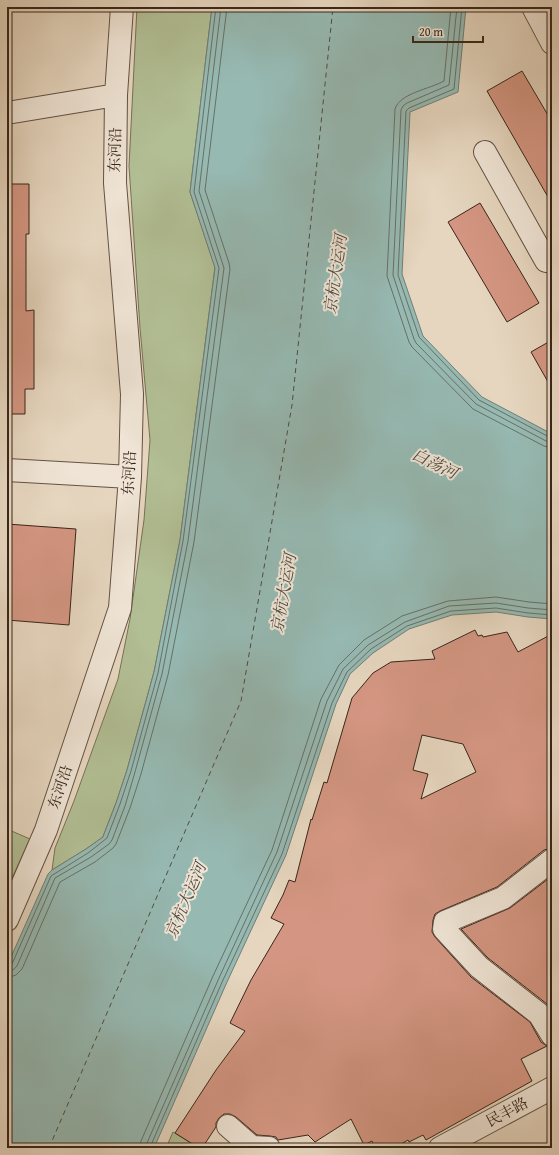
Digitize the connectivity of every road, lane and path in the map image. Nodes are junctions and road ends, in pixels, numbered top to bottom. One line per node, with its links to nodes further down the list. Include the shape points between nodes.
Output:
1 (122, 7): 4 (street, 东河沿)
2 (533, 7): 3 (street)
3 (552, 43)
4 (116, 95): 5 (street); 9 (street, 东河沿, via 115,183 132,394)
5 (7, 113)
6 (485, 152): 7 (street, via 546,261)
7 (552, 262)
8 (7, 470): 9 (street)
9 (130, 477): 11 (street, 东河沿, via 120,608 46,830)
10 (552, 860): 12 (street, via 503,898 445,922 444,928 479,967 539,1014)
11 (7, 920)
12 (552, 1036)
13 (552, 1088): 16 (street, 民丰路)
14 (228, 1126): 15 (street, via 252,1147)
15 (268, 1148)
16 (440, 1148)

